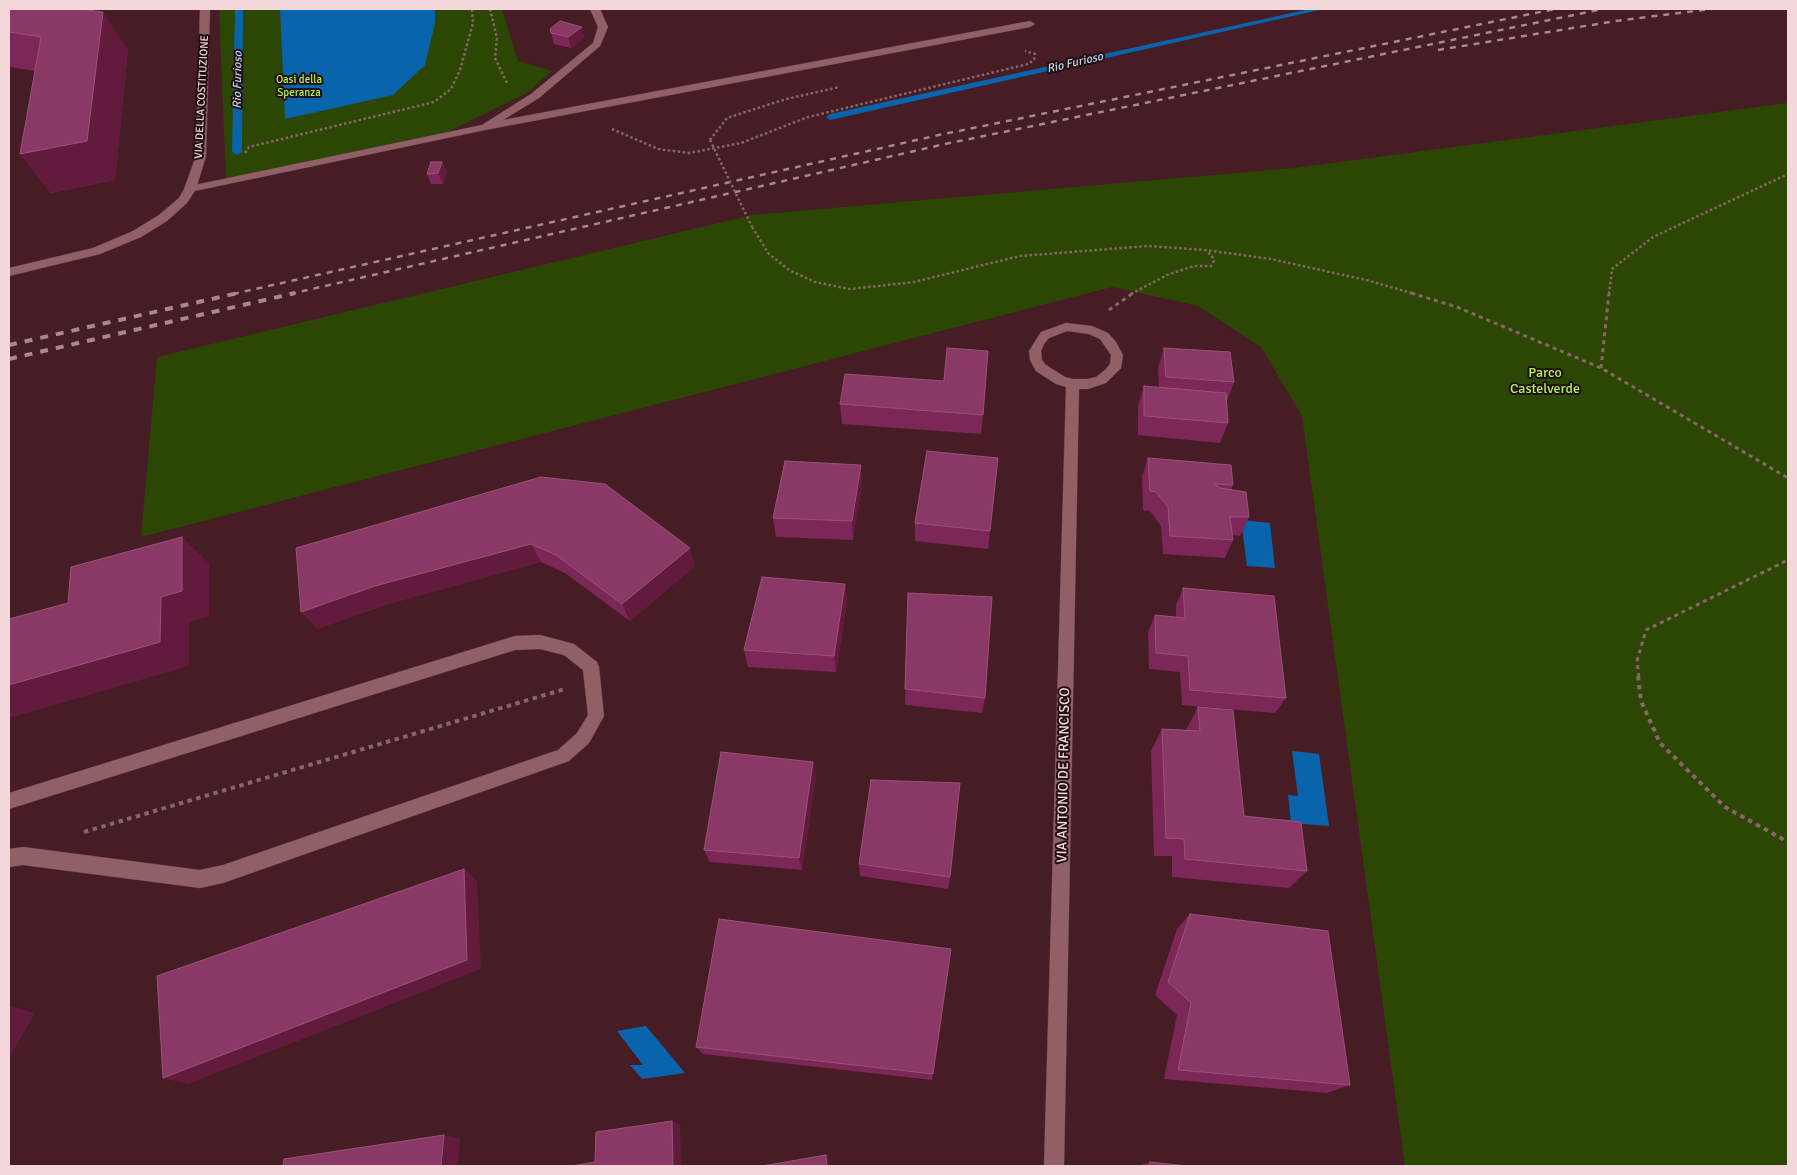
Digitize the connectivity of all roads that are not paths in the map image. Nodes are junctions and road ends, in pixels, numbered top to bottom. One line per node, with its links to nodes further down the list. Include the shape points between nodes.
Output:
1 (205, 9): 5 (street, VIA DELLA COSTITUZIONE, via 201,156)
2 (595, 9): 4 (street, via 603,27 597,44 523,104)
3 (1030, 24): 4 (street)
4 (485, 127): 5 (street)
5 (190, 188): 6 (street, VIA DELLA COSTITUZIONE, via 183,200 163,218 137,234 96,251)
6 (9, 272)
7 (1074, 384): 7 (street, via 1060,381 1041,368 1036,360 1039,342 1045,335 1061,328 1092,330 1104,336 1117,355 1116,364 1101,380); 10 (street, VIA ANTONIO DE FRANCISCO)
8 (9, 801): 9 (street, via 515,643 540,642 568,649 591,667 596,716 583,738 562,756 223,874 200,879 23,856)
9 (9, 858)
10 (1054, 1166)

